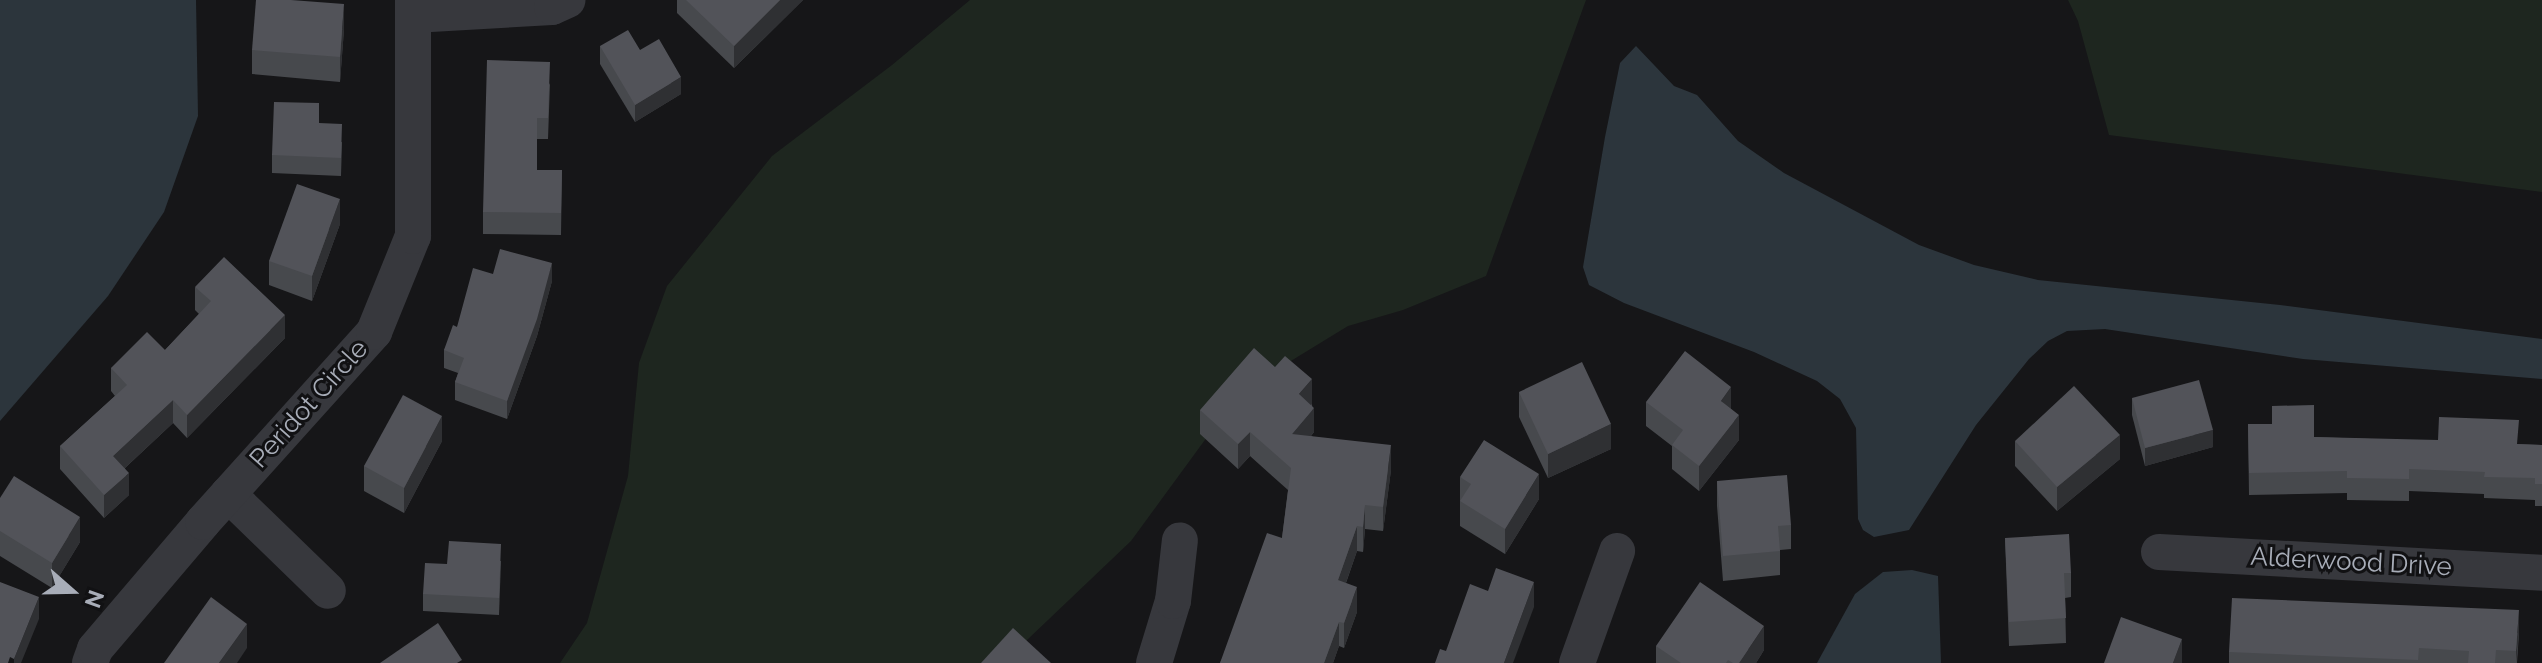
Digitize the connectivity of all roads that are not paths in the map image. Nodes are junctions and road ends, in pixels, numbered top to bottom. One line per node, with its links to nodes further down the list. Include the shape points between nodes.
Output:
1 (568, 0): 2 (street, via 552,7)
2 (413, 8): 3 (street, Peridot Circle, via 413,236 374,332)
3 (228, 494): 8 (street); 9 (street, Peridot Circle, via 95,649)
4 (1180, 540): 10 (street, via 1173,601)
5 (1617, 551): 11 (street)
6 (2159, 552): 7 (street, Alderwood Drive)
7 (2542, 573)
8 (328, 591)
9 (90, 663)
10 (1154, 663)
11 (1577, 663)

